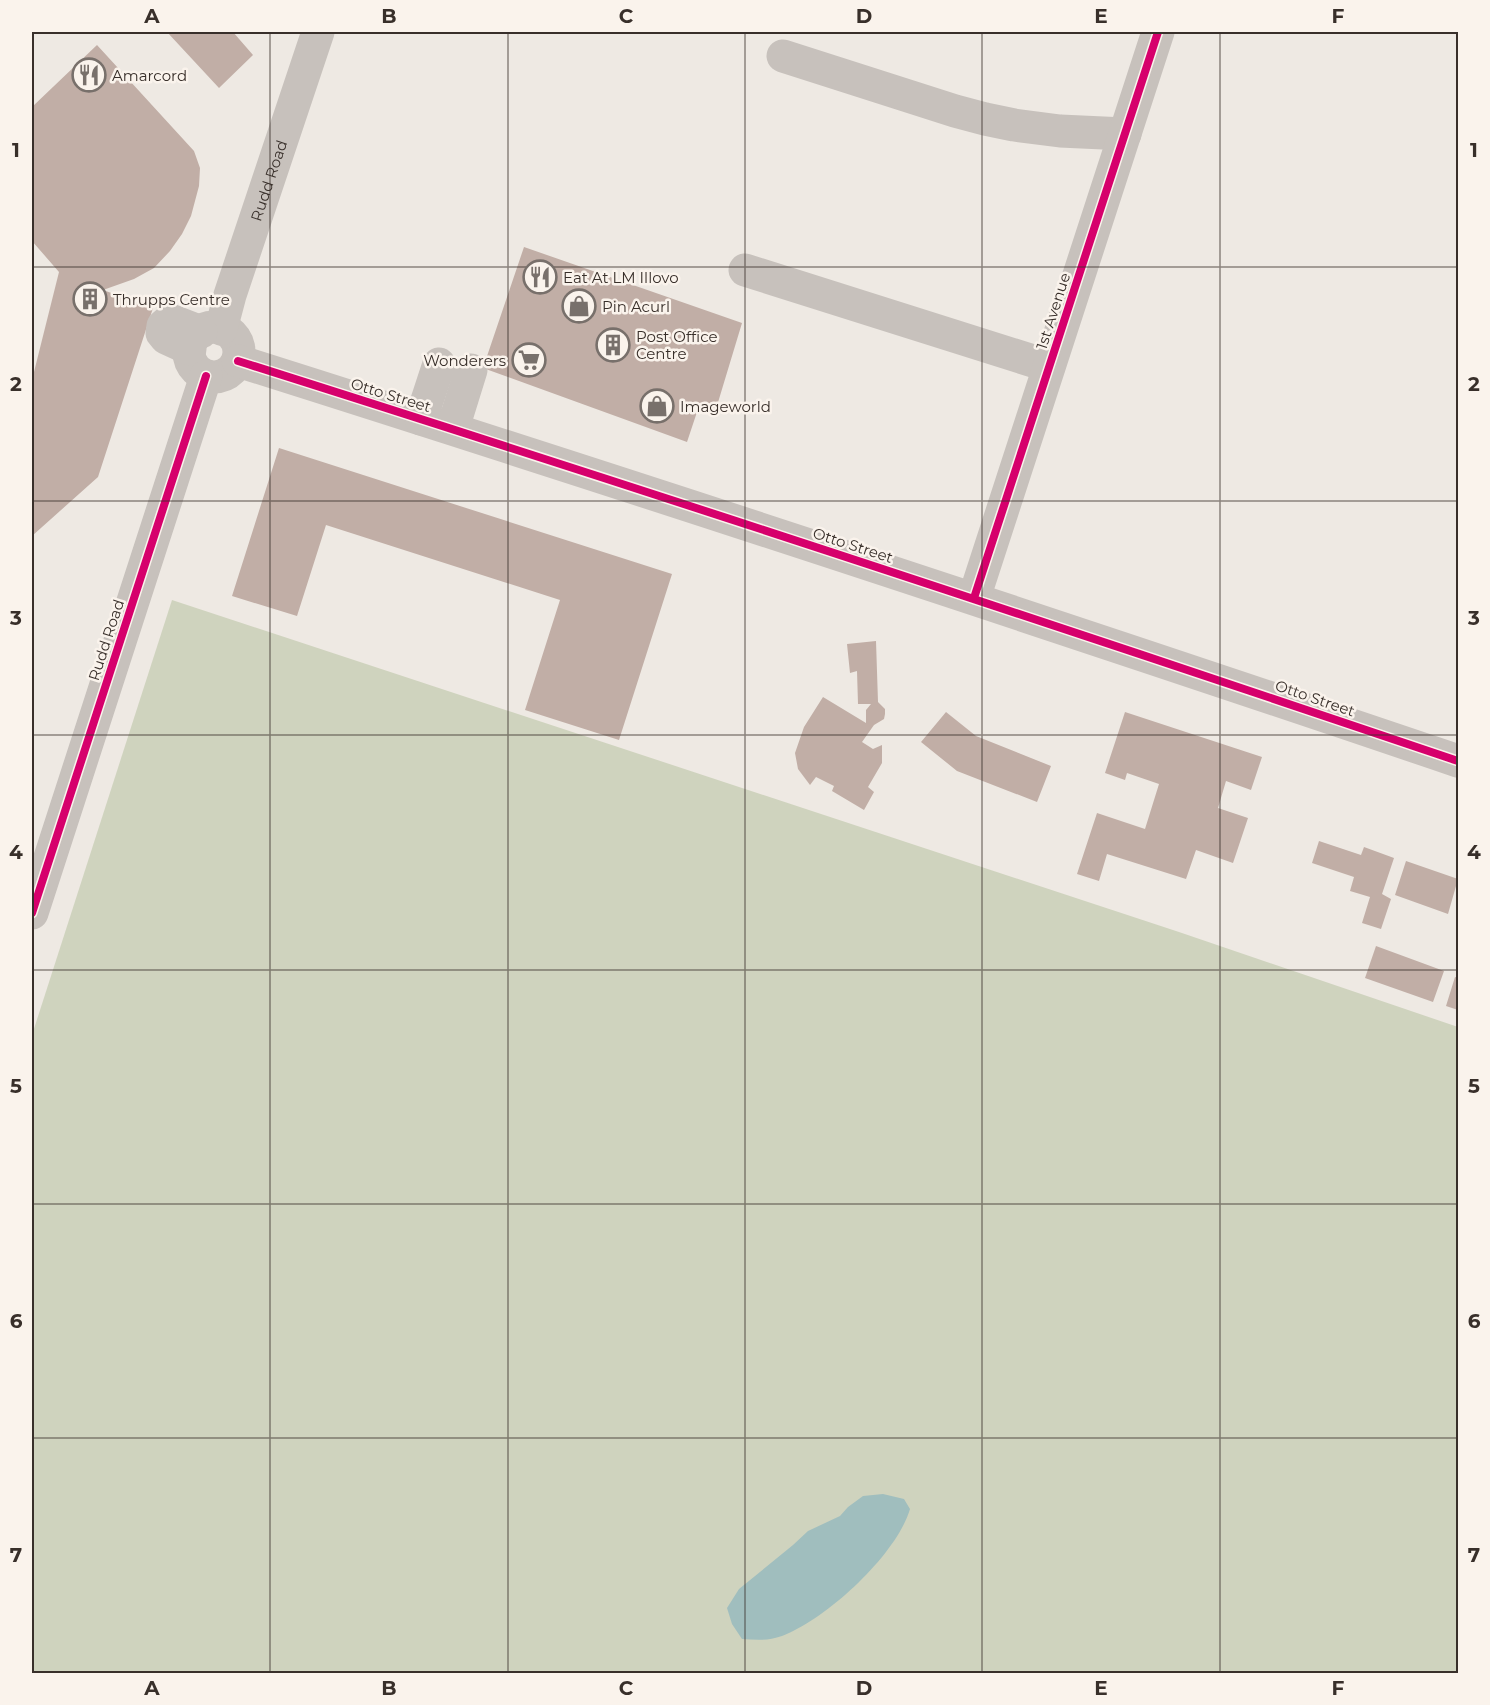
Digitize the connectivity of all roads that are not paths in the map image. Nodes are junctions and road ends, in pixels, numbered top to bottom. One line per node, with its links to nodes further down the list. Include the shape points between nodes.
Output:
1 (318, 32): 6 (street, Rudd Road, via 237,274)
2 (1158, 32): 4 (street, 1st Avenue)
3 (783, 56): 4 (street, via 985,119 1060,131)
4 (1125, 134): 8 (street, 1st Avenue)
5 (745, 270): 8 (street)
6 (204, 346): 10 (street, Otto Street, via 234,338 238,361); 14 (street, Rudd Road)
7 (439, 364): 10 (street)
8 (1049, 366): 12 (street, 1st Avenue)
9 (471, 369): 11 (street)
10 (421, 419): 11 (street, Otto Street)
11 (453, 428): 12 (street, Otto Street)
12 (974, 598): 13 (street, Otto Street)
13 (1458, 761)
14 (32, 913)

